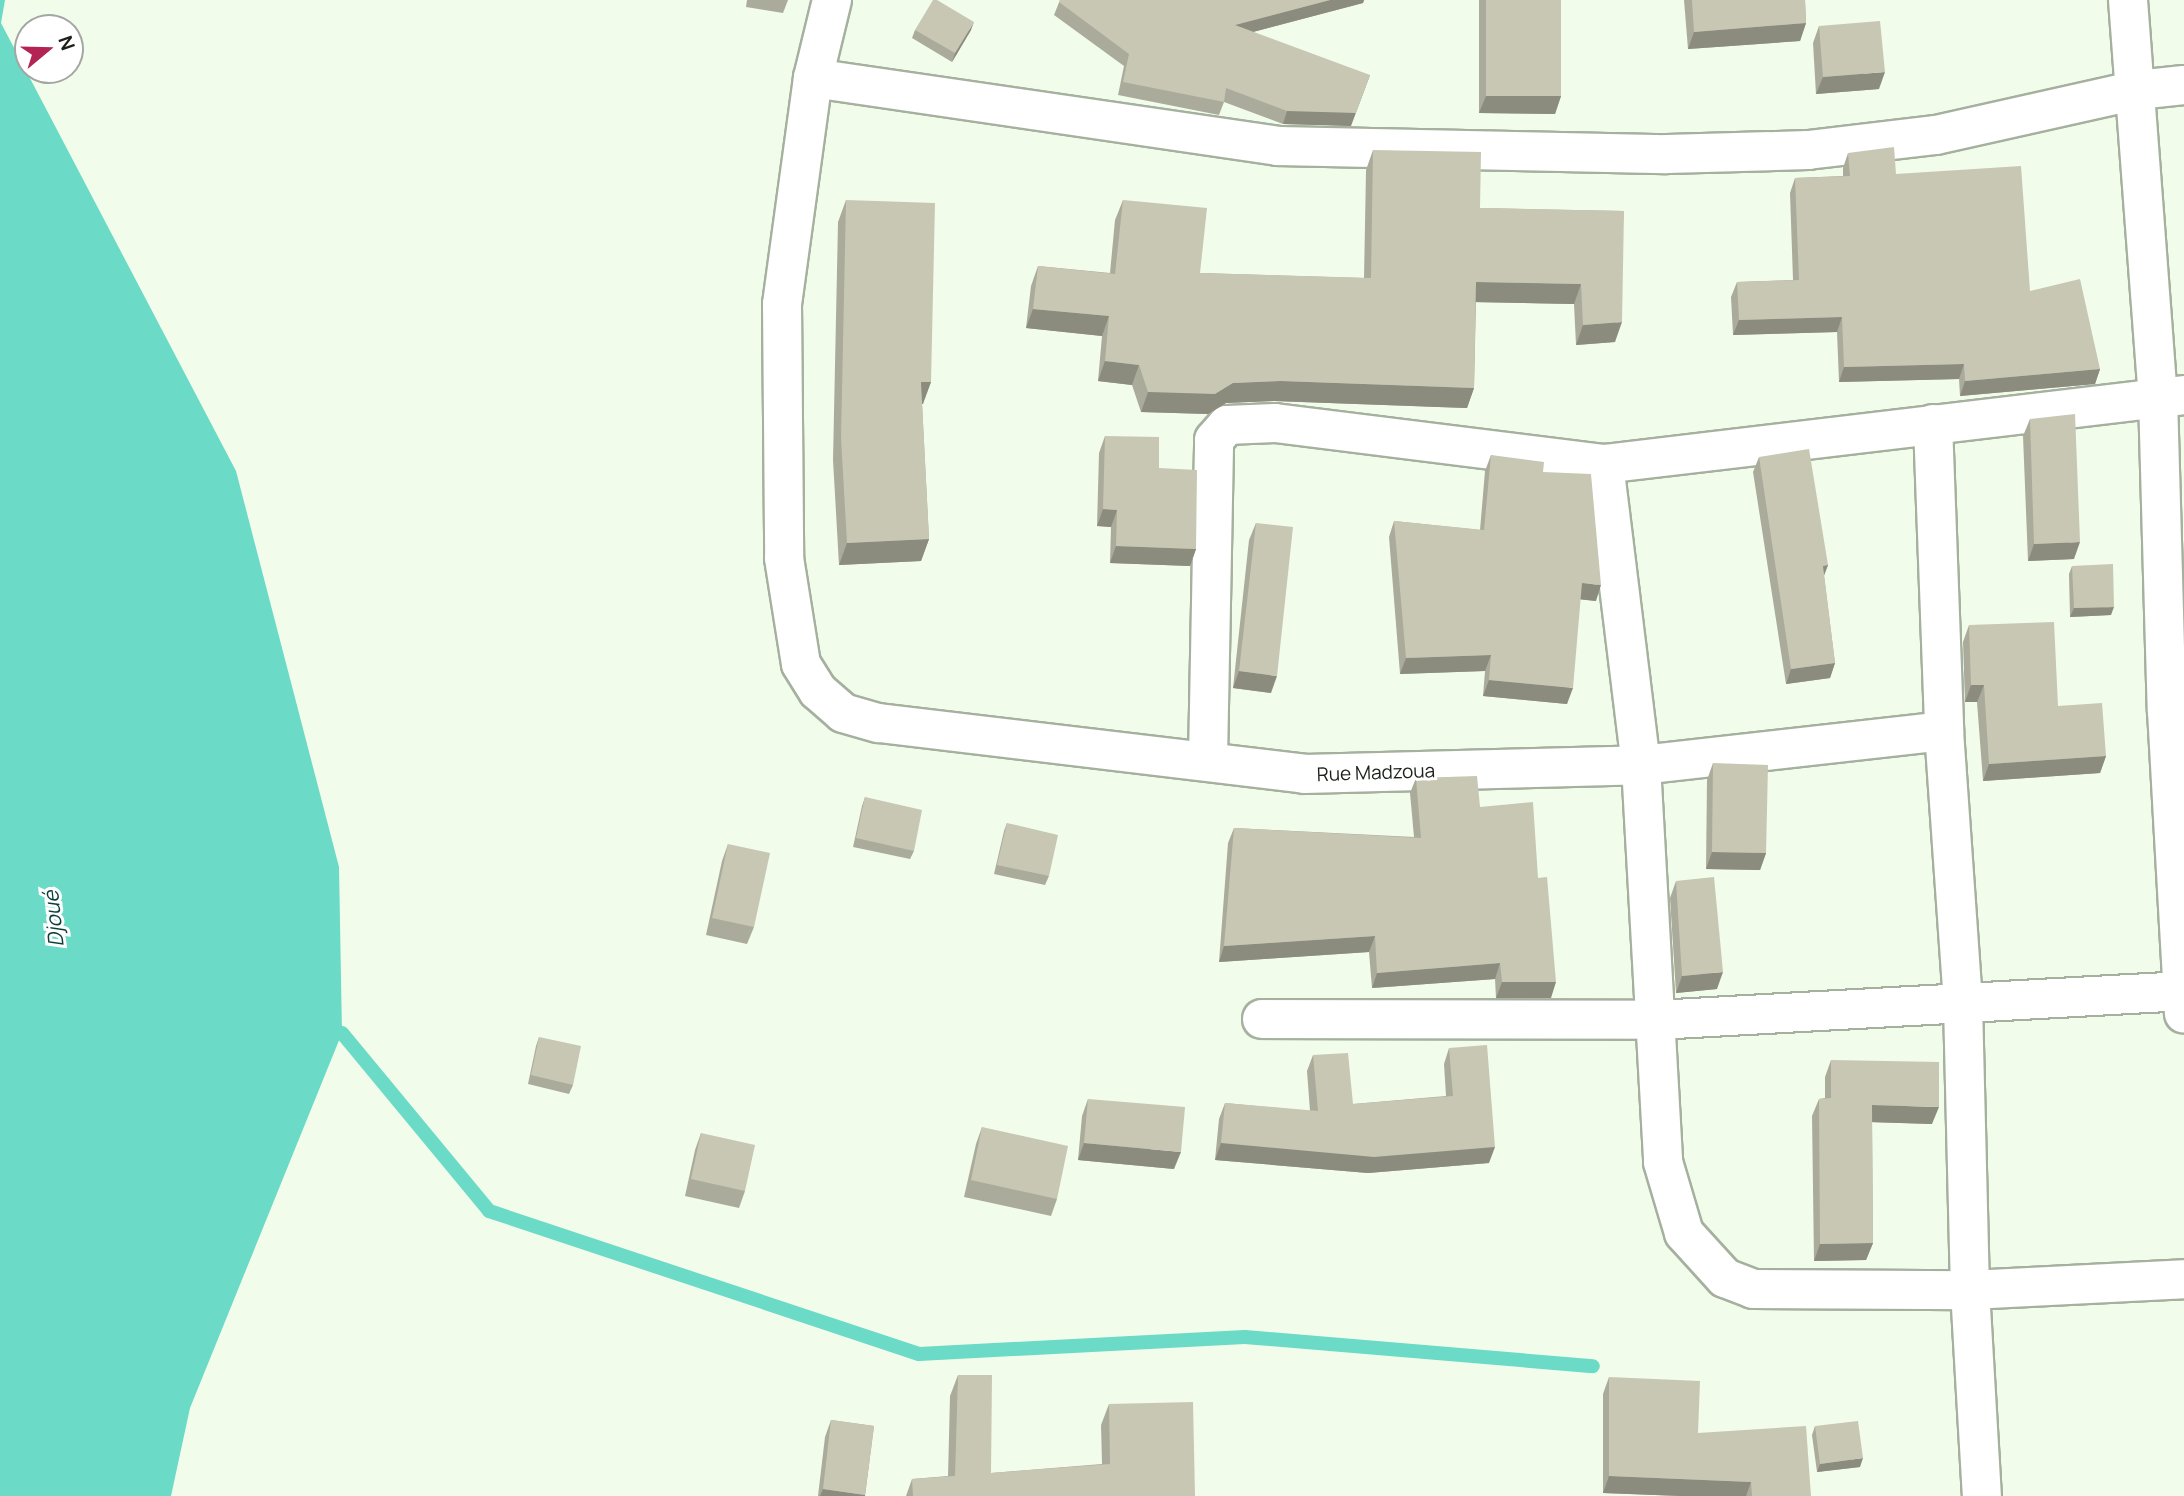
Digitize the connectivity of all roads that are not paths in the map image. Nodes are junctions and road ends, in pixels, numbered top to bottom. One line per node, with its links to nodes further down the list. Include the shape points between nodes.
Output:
1 (832, 0): 3 (street, Rue Madzoua)
2 (2128, 0): 5 (street)
3 (813, 78): 5 (street, via 1278,146 1667,154 1808,150 1936,135); 11 (street, Rue Madzoua, via 782,304 783,545 801,664 818,691 843,713 879,723)
4 (2184, 85): 5 (street)
5 (2137, 90): 6 (street)
6 (2171, 396): 7 (street); 9 (street)
7 (1933, 424): 8 (street); 10 (street)
8 (1604, 464): 11 (street, via 1275,423 1227,425 1214,440); 12 (street)
9 (2176, 710): 13 (street)
10 (1944, 731): 12 (street, Rue Madzoua); 14 (street)
11 (1208, 759): 12 (street, Rue Madzoua, via 1304,775)
12 (1641, 765): 16 (street)
13 (2184, 999): 14 (street)
14 (1963, 1004): 16 (street); 18 (street)
15 (1262, 1019): 16 (street)
16 (1656, 1020): 18 (street, via 1663,1162 1684,1233 1725,1278 1753,1289)
17 (2184, 1279): 18 (street)
18 (1970, 1290): 19 (street)
19 (1982, 1496)

